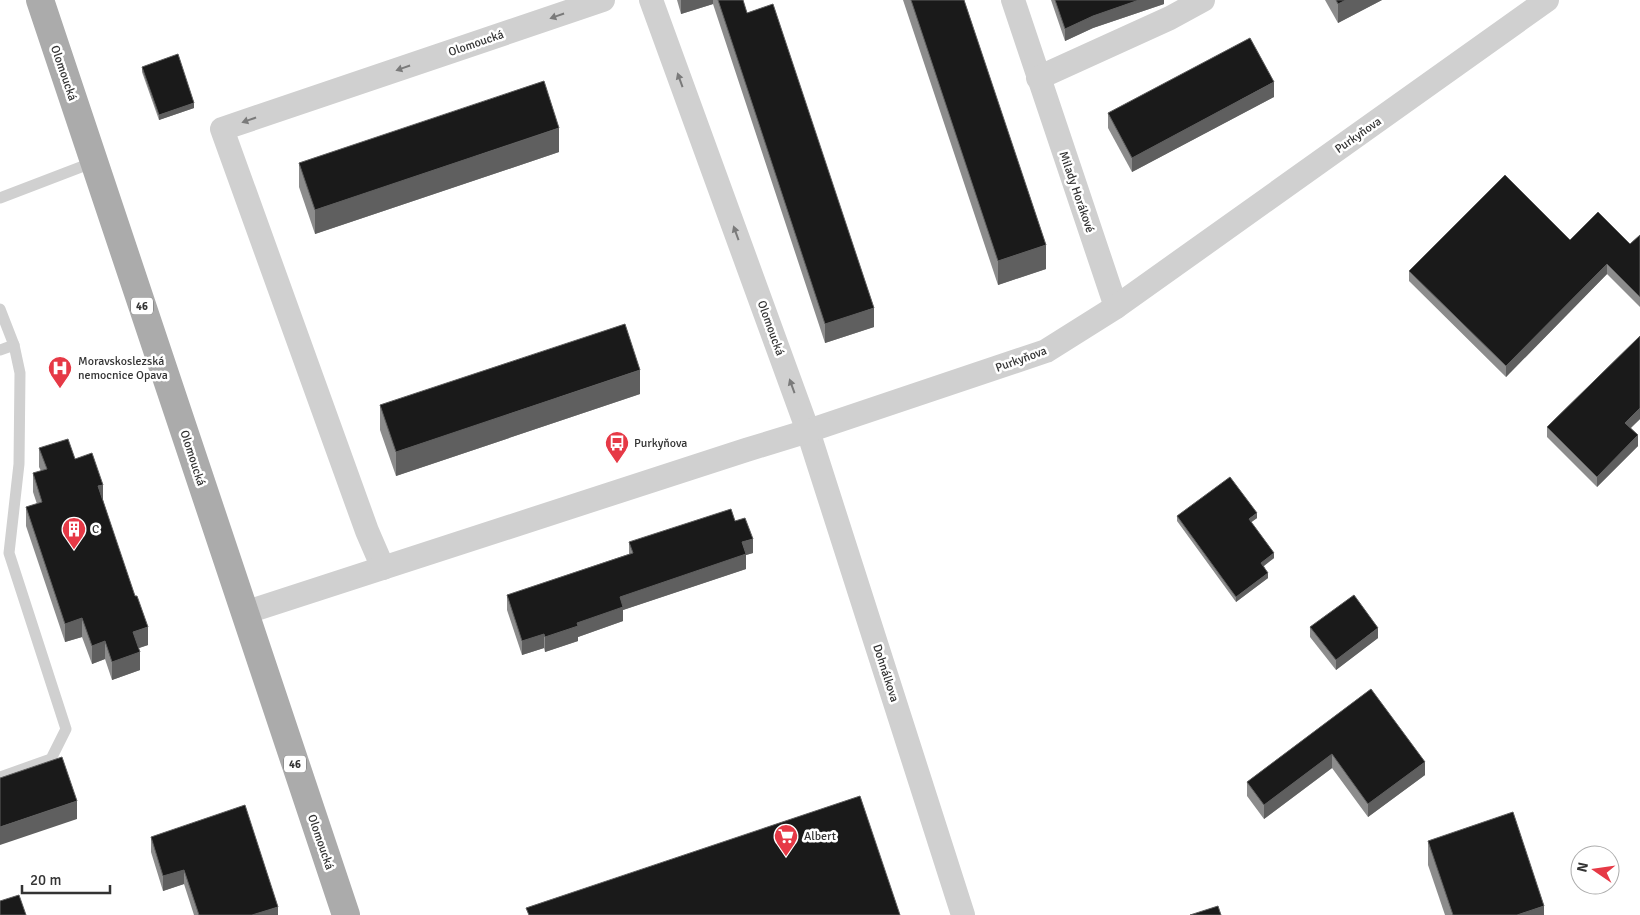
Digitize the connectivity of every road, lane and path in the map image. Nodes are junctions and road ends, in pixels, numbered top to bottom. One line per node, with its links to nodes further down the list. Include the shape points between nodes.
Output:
1 (40, 0): 8 (main road, Olomoucká / 46)
2 (603, 0): 15 (street, Olomoucká, one-way to 15, via 222,129)
3 (650, 0): 14 (street, Olomoucká, one-way to 3)
4 (1012, 0): 7 (street, Milady Horákové)
5 (1203, 0): 7 (street)
6 (1547, 0): 10 (street, Purkyňova)
7 (1038, 78): 10 (street, Milady Horákové)
8 (94, 162): 9 (lane); 16 (main road, Olomoucká / 46)
9 (0, 198)
10 (1116, 307): 14 (street, Purkyňova, via 1046,351)
11 (0, 309): 12 (lane)
12 (14, 345): 13 (lane); 17 (lane, via 20,373 19,464 9,552 66,729 51,759)
13 (0, 350)
14 (808, 431): 15 (street, Purkyňova); 19 (street, Dohnálkova)
15 (382, 568): 16 (street, Purkyňova)
16 (244, 613): 18 (main road, Olomoucká / 46)
17 (0, 777)
18 (346, 915)
19 (963, 915)

